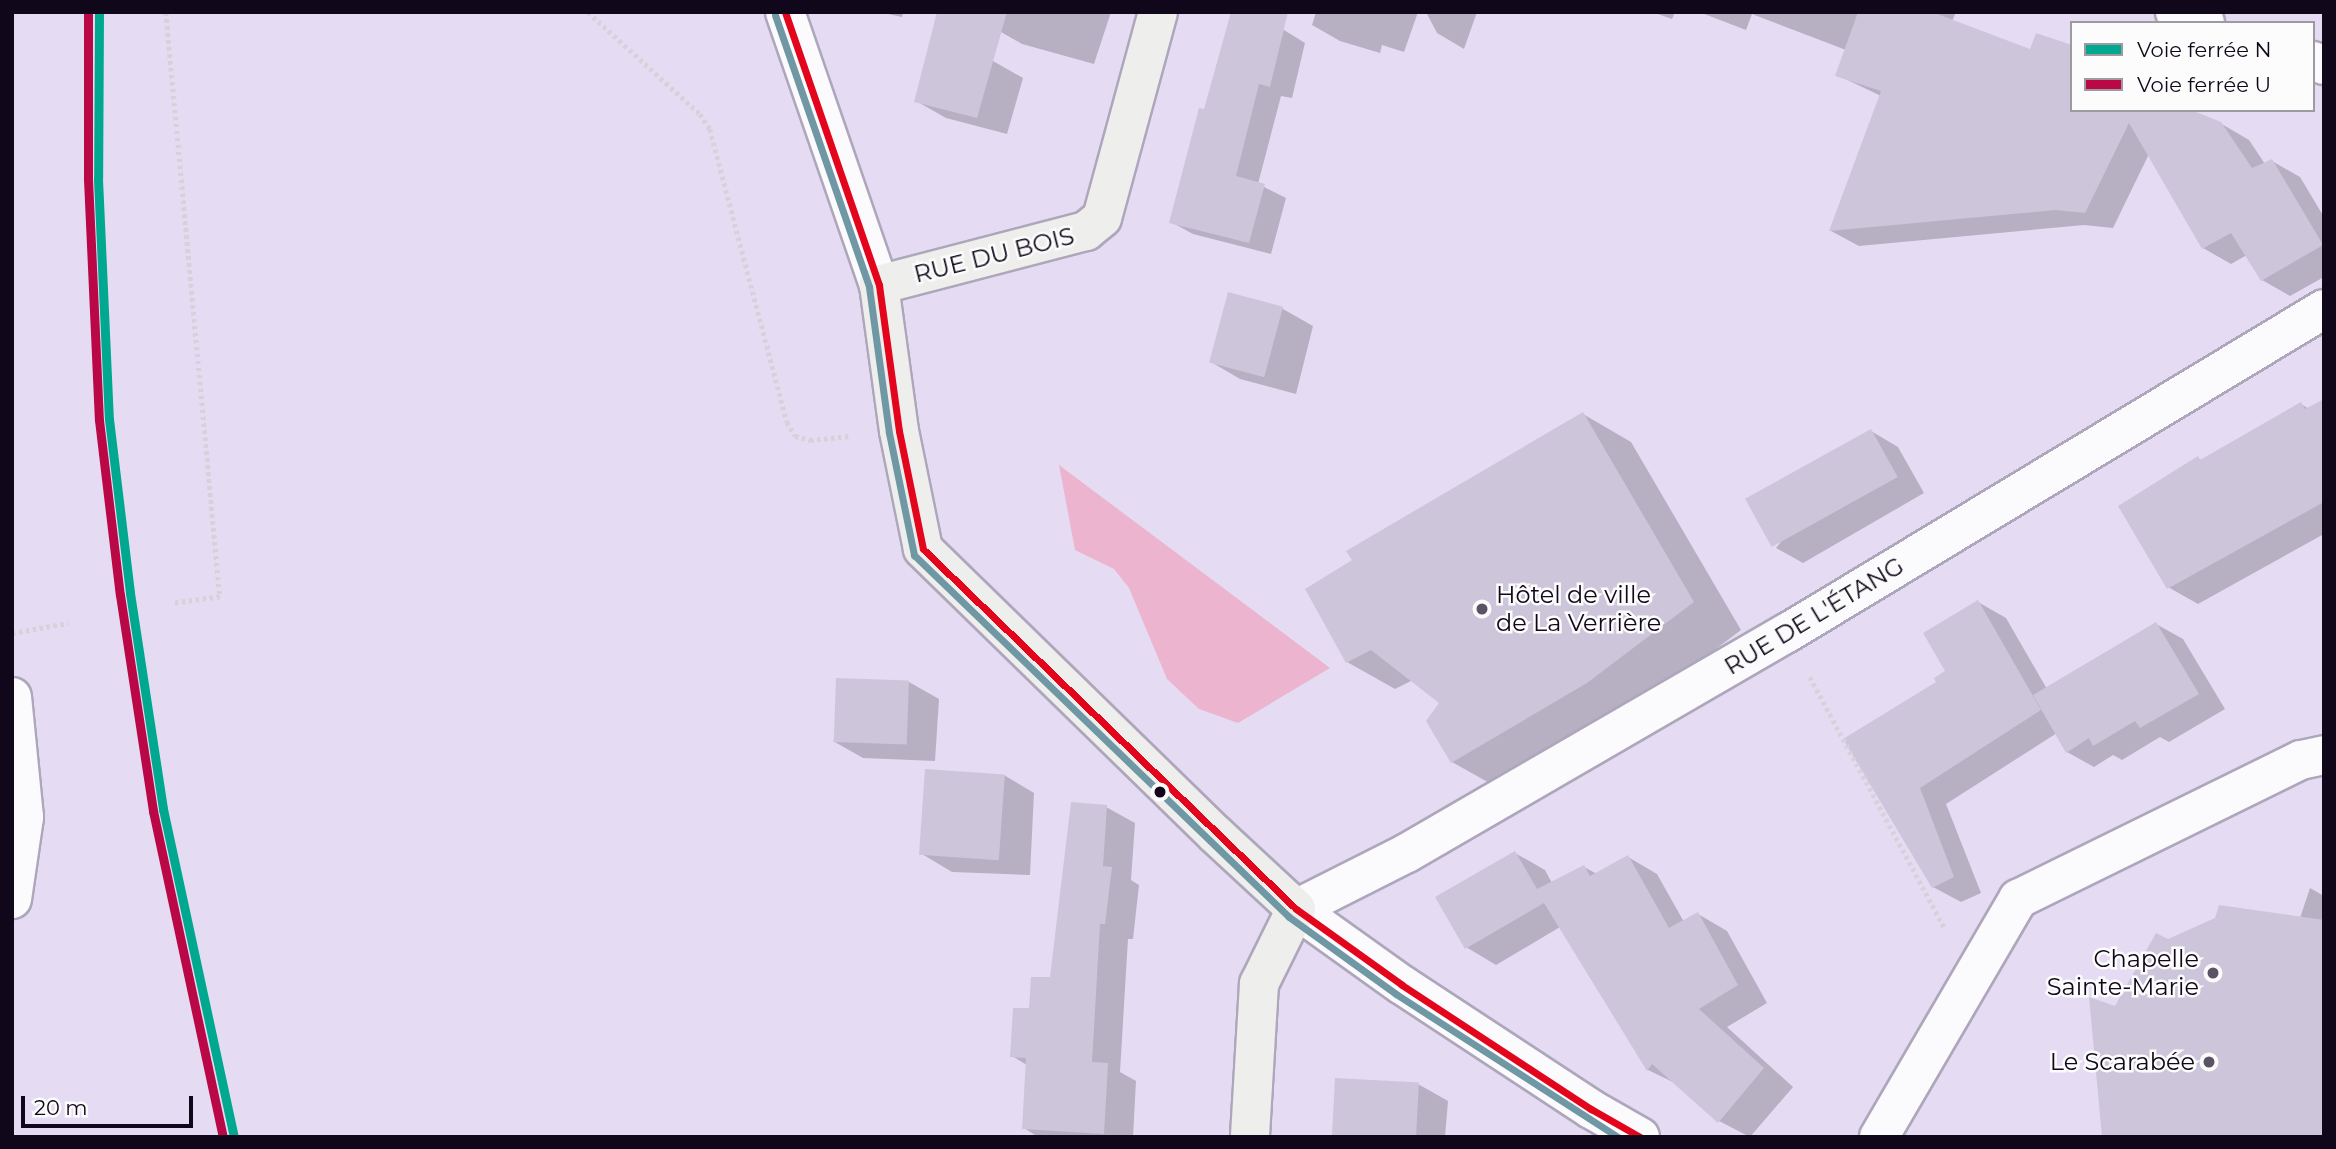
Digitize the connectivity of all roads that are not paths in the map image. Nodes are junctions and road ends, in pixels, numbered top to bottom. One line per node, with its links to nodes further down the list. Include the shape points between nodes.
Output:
1 (785, 12): 5 (street)
2 (1158, 12): 5 (street, RUE DU BOIS, via 1102,218 1086,231)
3 (2175, 12): 4 (street)
4 (2200, 21)
5 (878, 285): 10 (street, via 923,549)
6 (2324, 309): 10 (street, RUE DE L'ÉTANG, via 1787,633 1407,853)
7 (12, 697): 9 (street, via 24,817)
8 (2324, 755): 13 (street, via 2301,760 2018,899)
9 (12, 899)
10 (1296, 909): 11 (street, via 1259,984); 12 (street, via 1402,985)
11 (1250, 1137)
12 (1640, 1137)
13 (1879, 1137)

